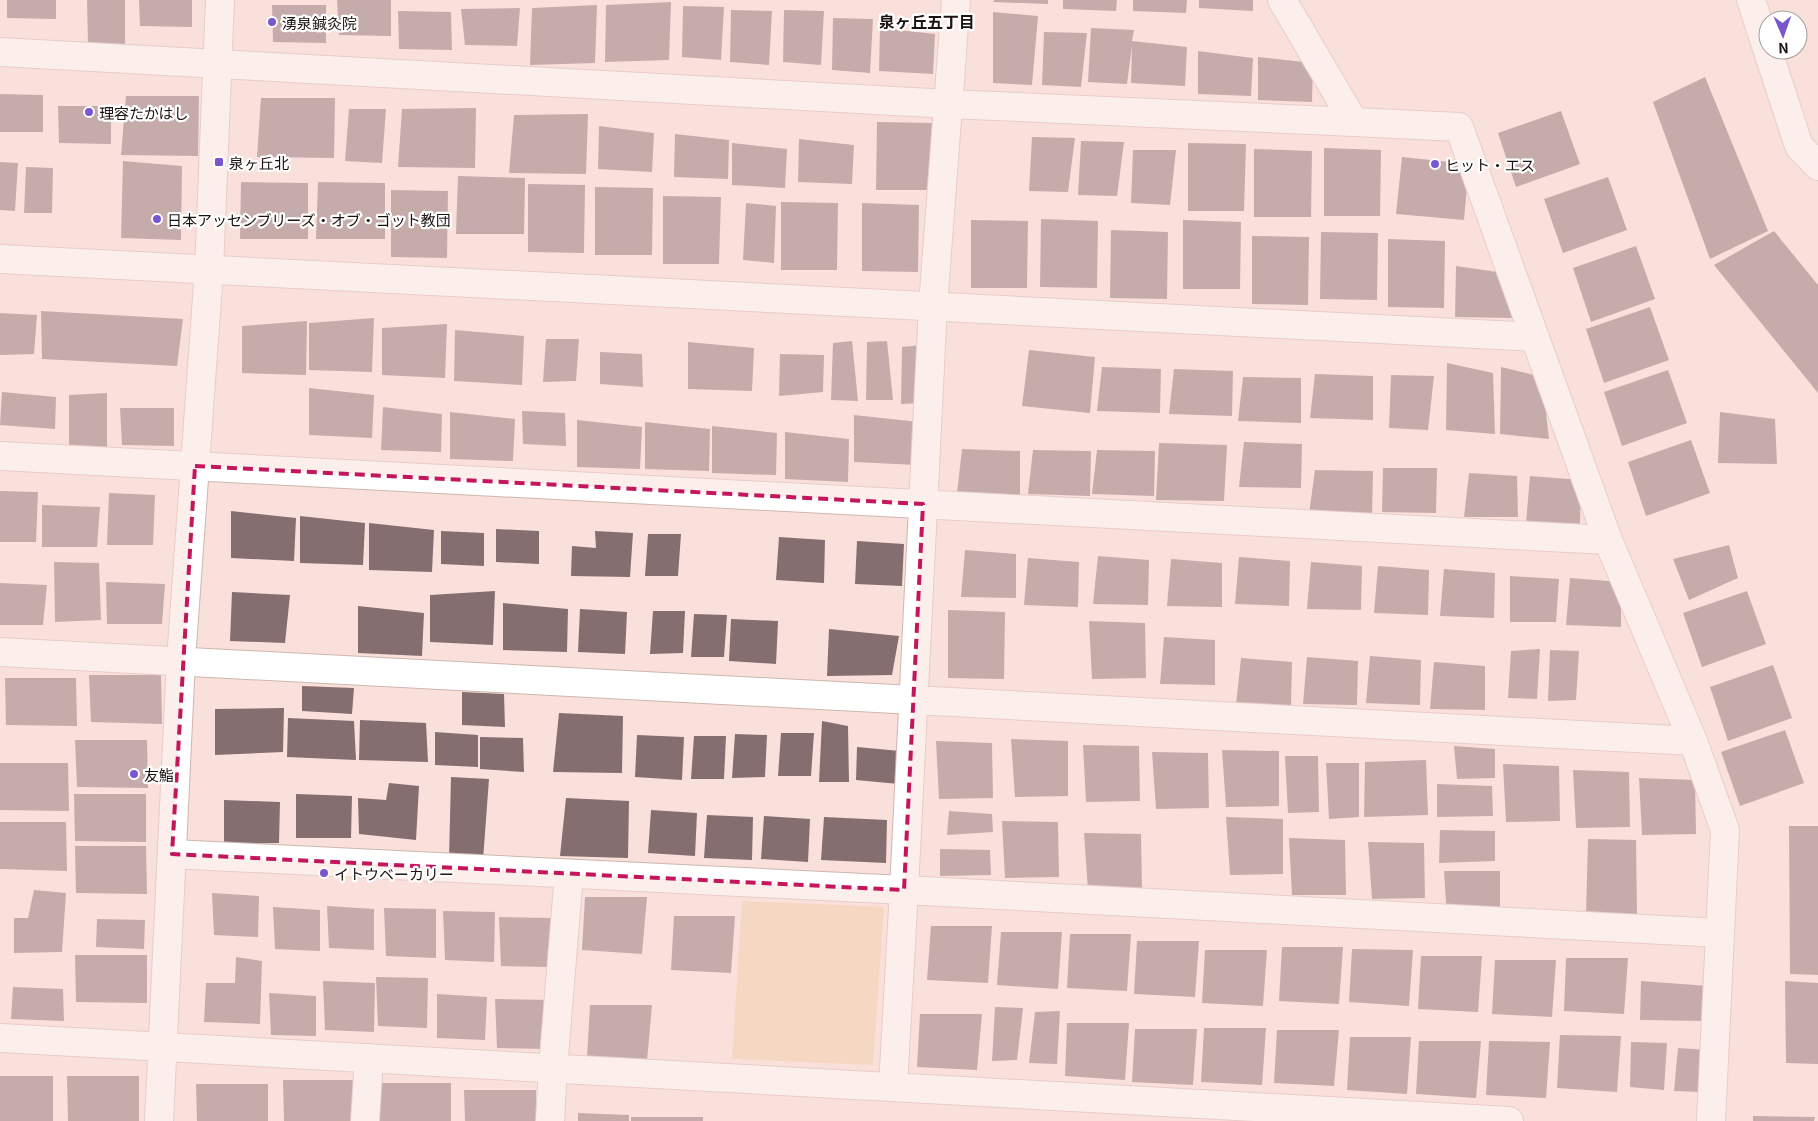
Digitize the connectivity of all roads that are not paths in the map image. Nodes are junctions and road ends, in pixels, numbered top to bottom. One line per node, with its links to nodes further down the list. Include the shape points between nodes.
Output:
1 (220, 0): 6 (street)
2 (956, 0): 7 (street)
3 (1282, 0): 8 (street)
4 (1751, 0): 9 (street, via 1799,146)
5 (0, 52): 6 (street)
6 (217, 63): 7 (street); 11 (street)
7 (949, 104): 8 (street); 12 (street)
8 (1354, 122): 13 (street, via 1459,127)
9 (1818, 166)
10 (0, 259): 11 (street)
11 (209, 270): 12 (street); 15 (street)
12 (933, 306): 13 (street); 16 (street)
13 (1534, 337): 17 (street)
14 (0, 456): 15 (street)
15 (195, 466): 16 (street); 19 (street)
16 (923, 504): 17 (street); 20 (street)
17 (1608, 540): 21 (street)
18 (0, 652): 19 (street)
19 (181, 660): 20 (street); 22 (street)
20 (912, 700): 21 (street); 24 (street)
21 (1693, 741): 25 (street, via 1725,830)
22 (172, 854): 23 (street); 27 (street)
23 (569, 874): 24 (street); 29 (street)
24 (904, 890): 25 (street); 30 (street)
25 (1720, 933): 36 (street)
26 (0, 1038): 27 (street)
27 (163, 1046): 28 (street); 32 (street)
28 (369, 1058): 29 (street); 33 (street)
29 (553, 1068): 30 (street); 34 (street)
30 (893, 1087): 31 (street)
31 (1144, 1111): 35 (street)
32 (159, 1121)
33 (365, 1121)
34 (550, 1121)
35 (1509, 1121)
36 (1711, 1121)

